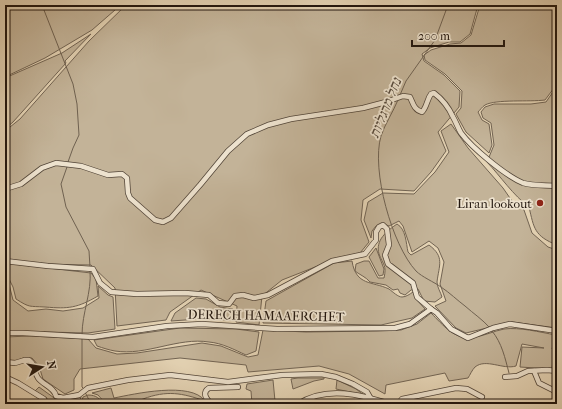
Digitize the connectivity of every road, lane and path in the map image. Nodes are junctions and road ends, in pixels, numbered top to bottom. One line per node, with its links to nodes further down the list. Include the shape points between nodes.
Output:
1 (557, 186): 2 (street, via 525,183 498,168 460,132 446,104 434,93 428,97 422,112 414,107 410,97 403,96 367,107 291,119 247,134 228,151 171,218 163,222 155,220 130,198 127,178 122,174 108,176 81,166 56,163 42,168 21,184)
2 (5, 189)
3 (5, 261): 4 (street, via 93,269 100,283 111,292 208,295 218,303 229,304 235,296 254,298 268,295 332,261 364,254 376,240 379,227 383,226 387,229 388,235 385,255 388,264 413,282 417,297)
4 (431, 309): 5 (street, via 451,329 468,338 510,324); 6 (street, DERECH HAMAAERCHET, via 410,324 395,328 277,329 202,324 167,326 93,337)
5 (557, 331)
6 (5, 333)
7 (5, 362): 16 (street, via 29,360 36,368 38,379 60,398 79,395 88,388 170,375 228,382 282,375 321,374 349,382 368,392)
8 (534, 371): 9 (street); 10 (street); 13 (street, via 539,383)
9 (557, 371)
10 (505, 377)
11 (5, 378): 15 (street)
12 (238, 387): 19 (street, via 209,388 205,396)
13 (557, 392)
14 (482, 397): 22 (street, via 467,389 456,388 402,399)
15 (44, 399)
16 (371, 399): 20 (street, via 332,392 317,395); 21 (street)
17 (5, 401): 18 (street)
18 (11, 404)
19 (211, 404)
20 (298, 404)
21 (391, 404)
22 (398, 404)

